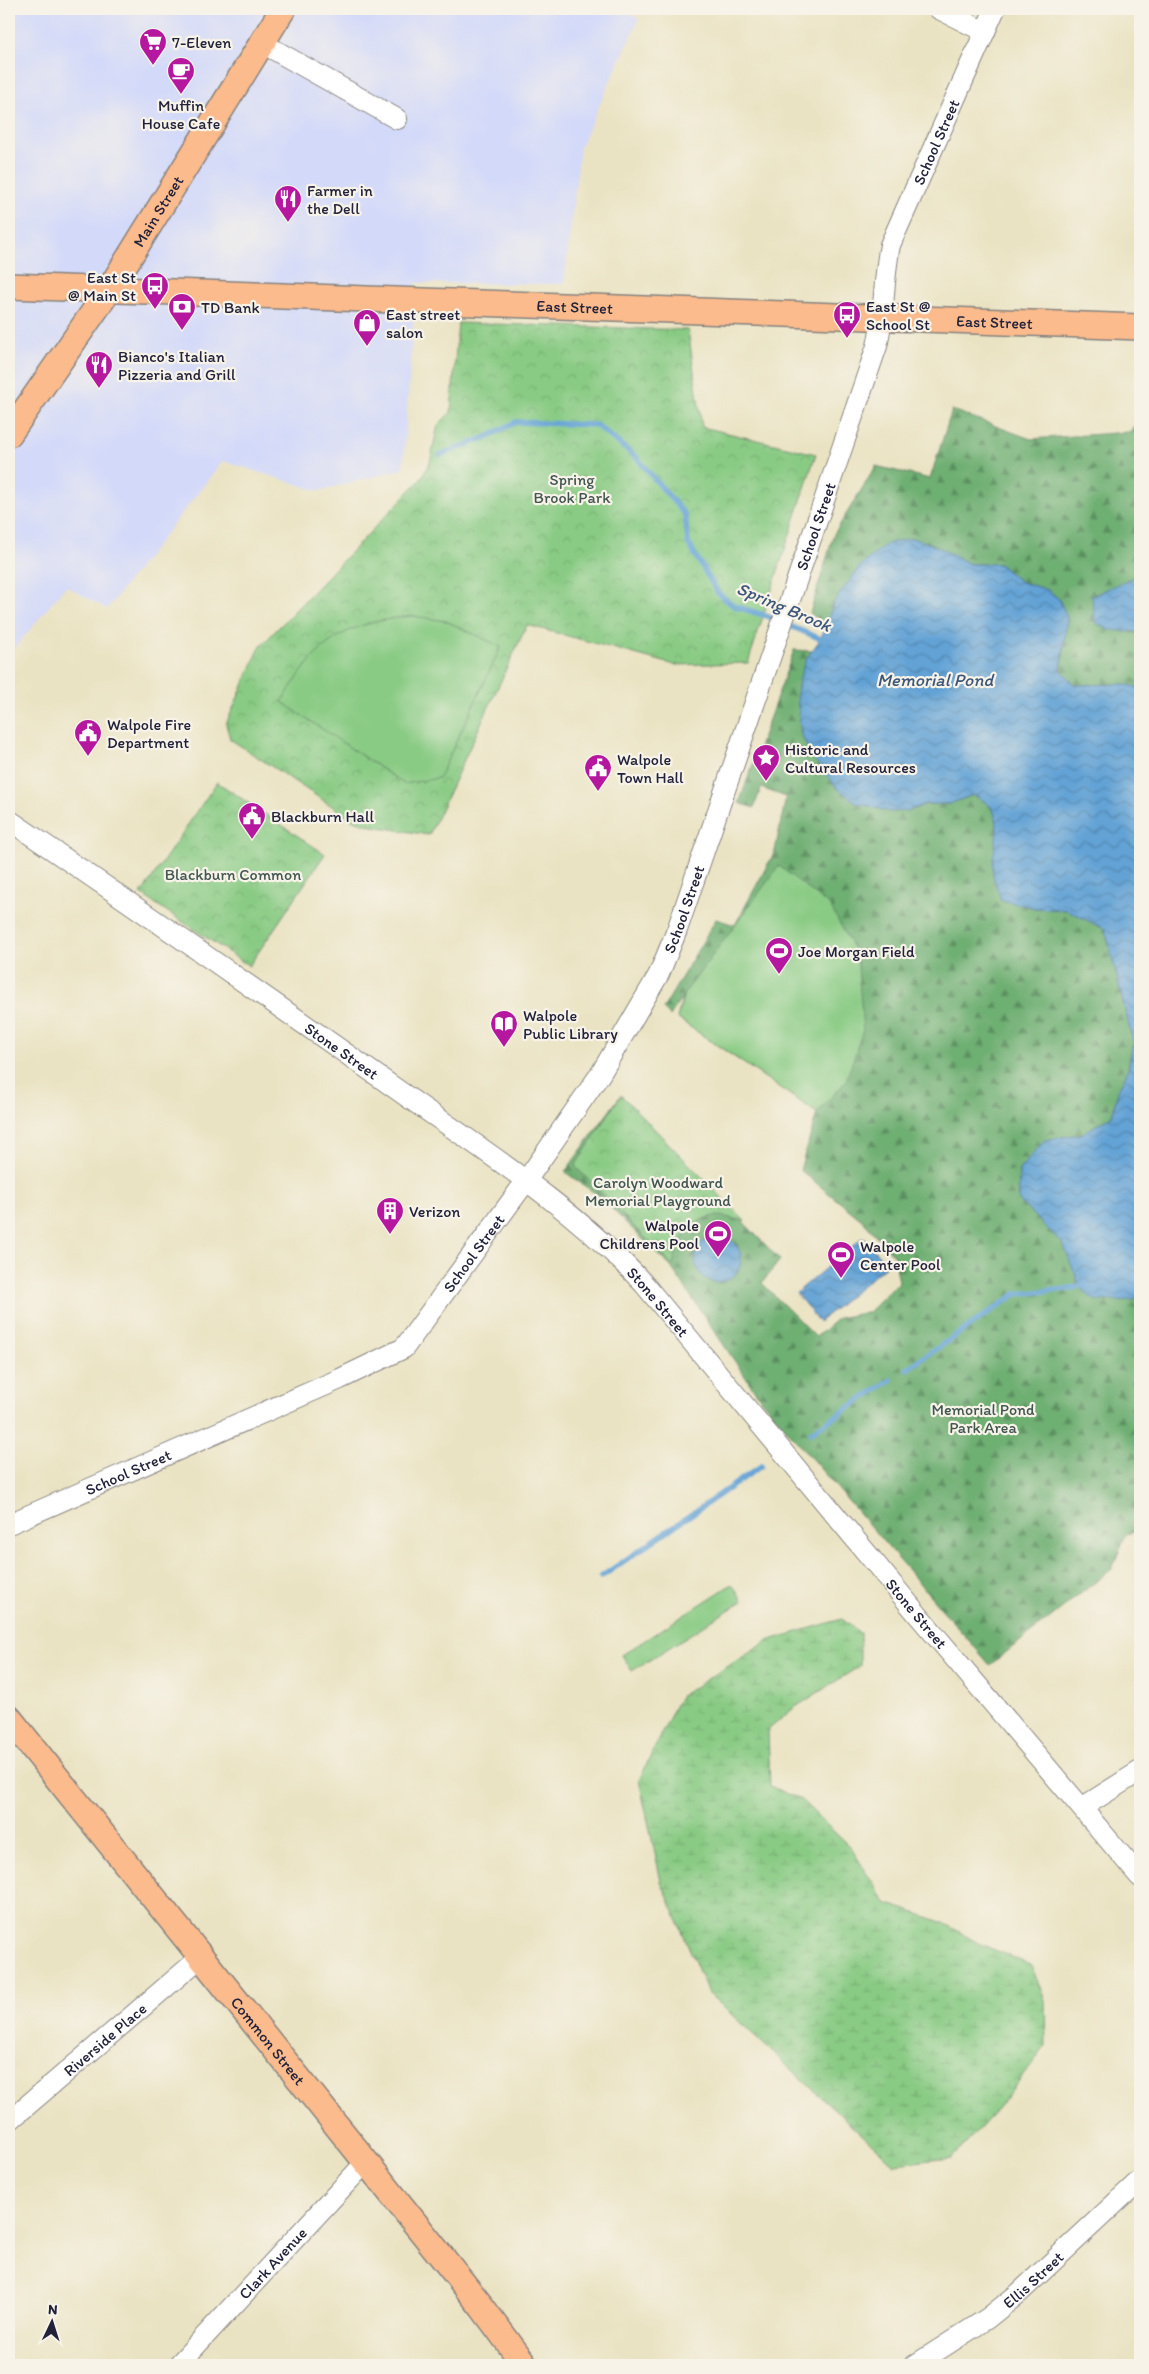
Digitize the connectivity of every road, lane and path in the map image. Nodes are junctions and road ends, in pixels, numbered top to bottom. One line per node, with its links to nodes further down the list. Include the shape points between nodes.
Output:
1 (283, 9): 5 (main road, Main Street)
2 (939, 9): 4 (street)
3 (995, 9): 4 (street, School Street)
4 (985, 32): 9 (street, School Street, via 890,245)
5 (262, 43): 6 (street); 8 (main road, Main Street)
6 (398, 118)
7 (9, 286): 8 (main road, East Street)
8 (109, 290): 9 (main road, East Street); 11 (main road, Main Street)
9 (883, 317): 10 (main road, East Street); 13 (street, School Street, via 877,346 659,974 606,1064)
10 (1140, 327)
11 (9, 434)
12 (9, 820): 13 (street, Stone Street)
13 (526, 1181): 14 (street, School Street, via 404,1348); 17 (street, Stone Street, via 595,1234 644,1284 918,1615)
14 (9, 1524)
15 (9, 1718): 19 (main road, Common Street)
16 (1140, 1771): 17 (street)
17 (1083, 1807): 18 (street, Stone Street)
18 (1140, 1877)
19 (201, 1957): 20 (street, Riverside Place); 21 (main road, Common Street)
20 (9, 2121)
21 (366, 2162): 23 (main road, Common Street); 24 (street, Clark Avenue)
22 (1140, 2180): 25 (street, Ellis Street, via 1019,2293 988,2318)
23 (520, 2364)
24 (178, 2365)
25 (915, 2365)

